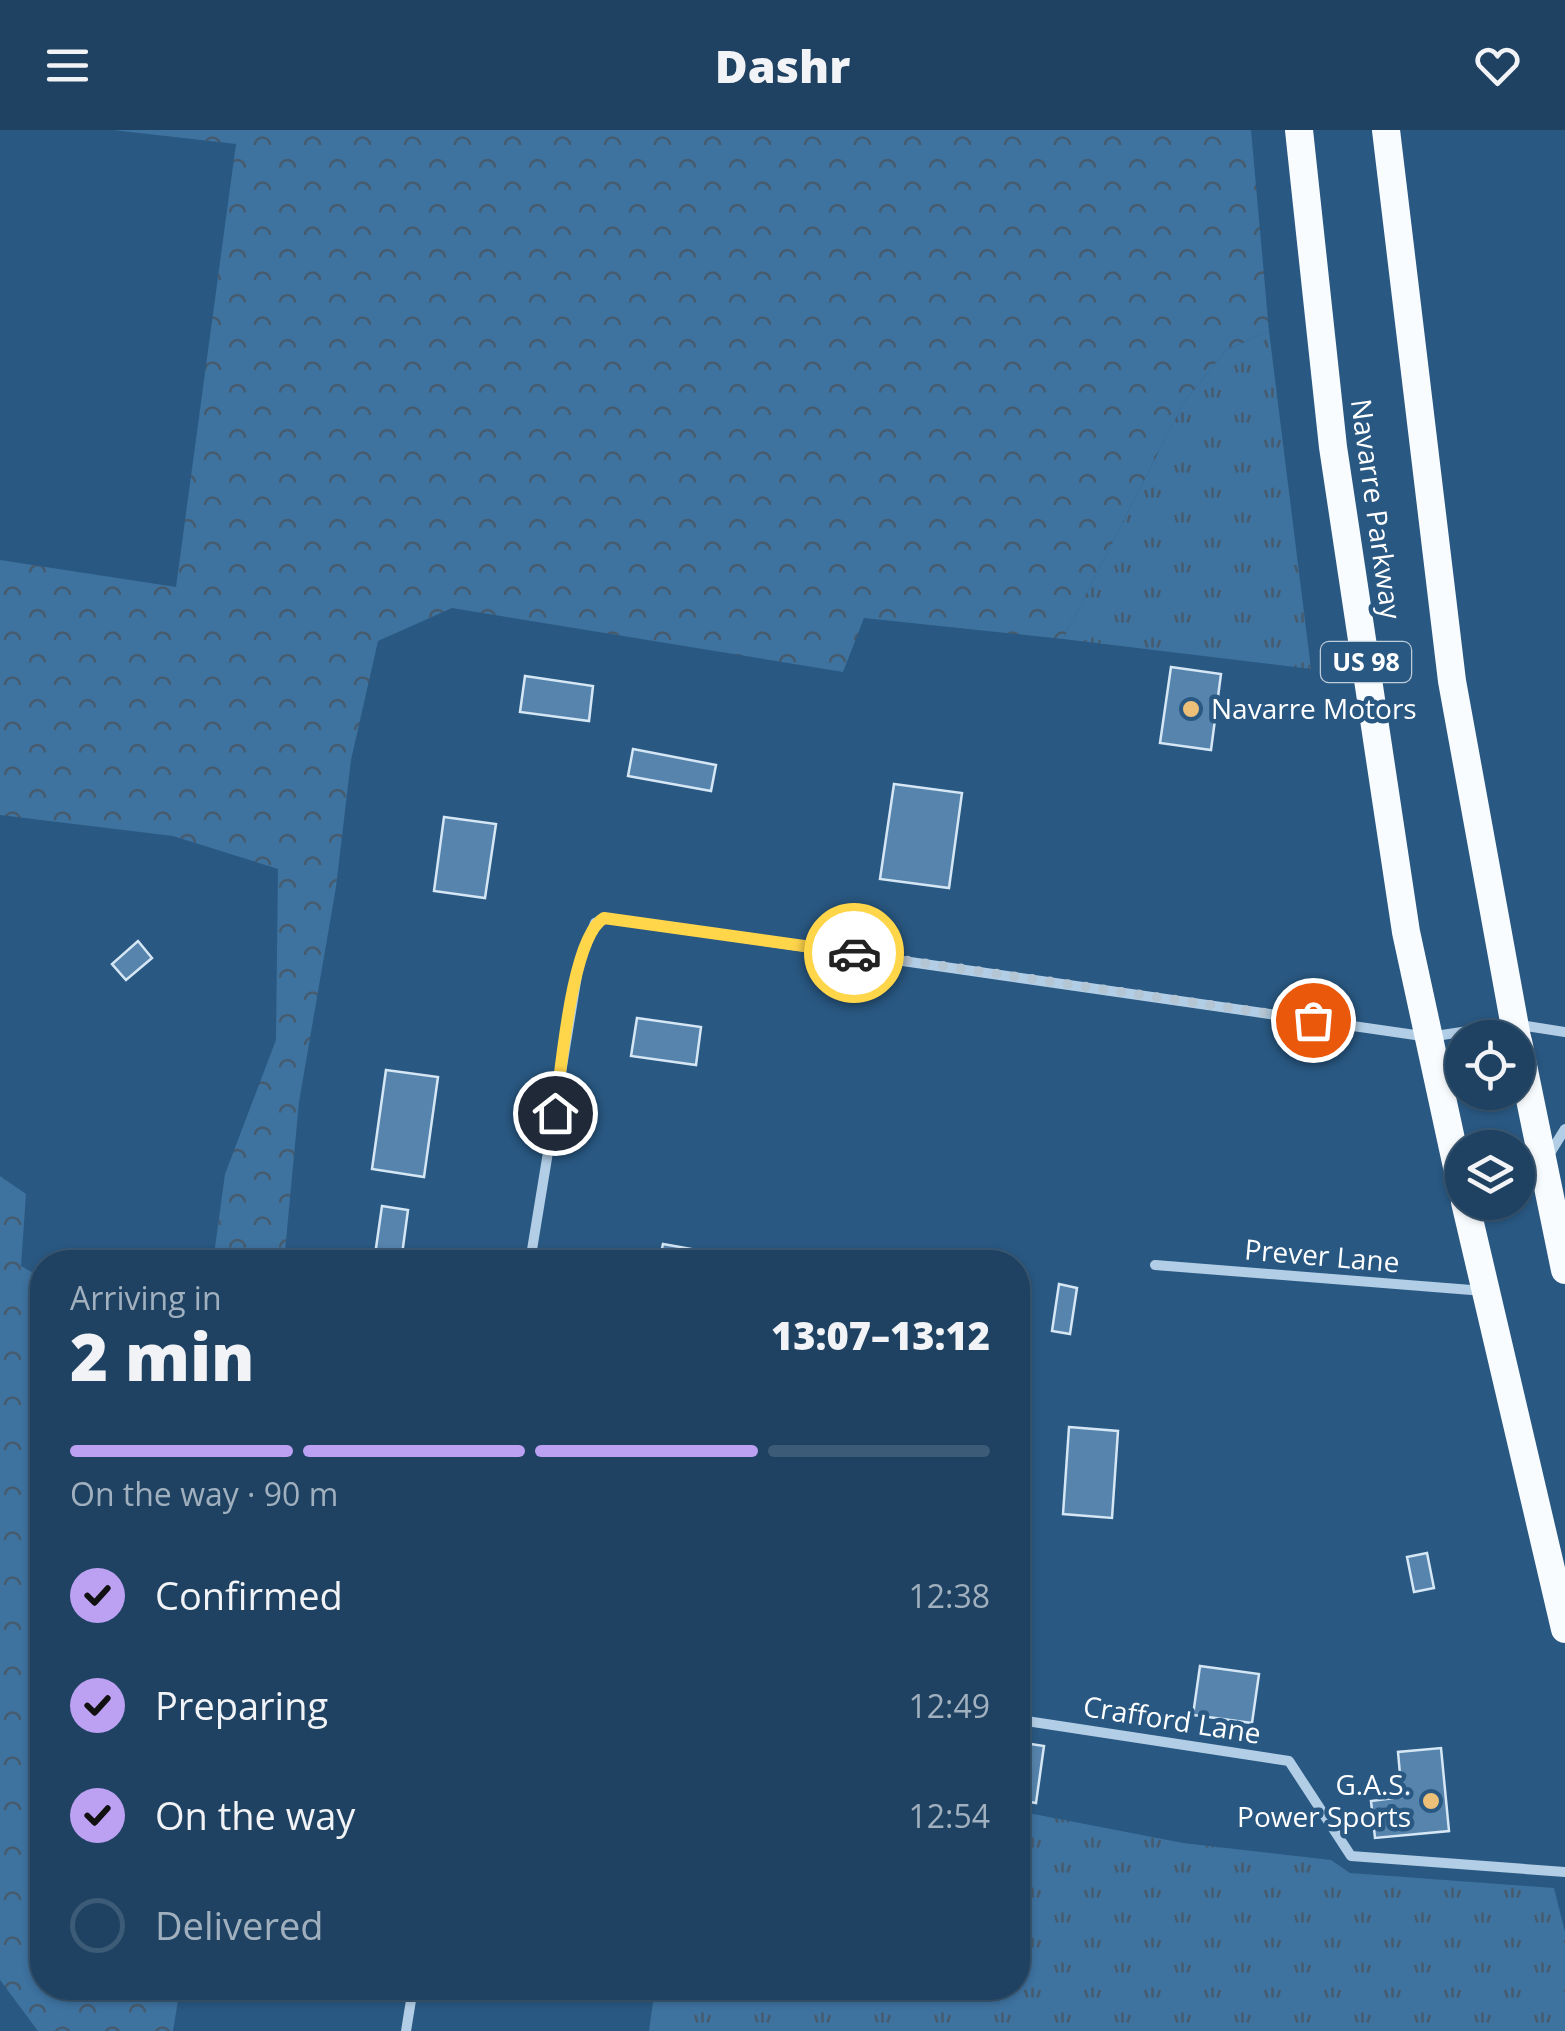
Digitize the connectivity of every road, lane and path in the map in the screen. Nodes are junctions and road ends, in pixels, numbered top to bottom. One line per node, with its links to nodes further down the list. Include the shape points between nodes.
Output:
1 (1299, 130): 7 (highway, Navarre Parkway / US 98, via 1333,447 1406,932)
2 (1386, 130): 3 (highway, Navarre Parkway / US 98, via 1452,681)
3 (1513, 1020)
4 (1565, 1032): 5 (street)
5 (1535, 1033)
6 (1445, 1036): 7 (street)
7 (1429, 1037): 9 (highway, Navarre Parkway / US 98); 13 (street, via 604,918 595,923 579,964)
8 (1532, 1110): 11 (highway, Navarre Parkway / US 98)
9 (1449, 1130)
10 (1565, 1130): 11 (street)
11 (1544, 1163): 15 (highway, Navarre Parkway / US 98)
12 (1469, 1220): 16 (highway)
13 (532, 1250)
14 (1155, 1265): 16 (street, Prever Lane)
15 (1565, 1270)
16 (1485, 1291): 17 (highway)
17 (1565, 1625)
18 (1030, 1721): 19 (street, Crafford Lane, via 1289,1760 1350,1856)
19 (1565, 1872)
20 (411, 2000): 21 (street)
21 (406, 2031)

